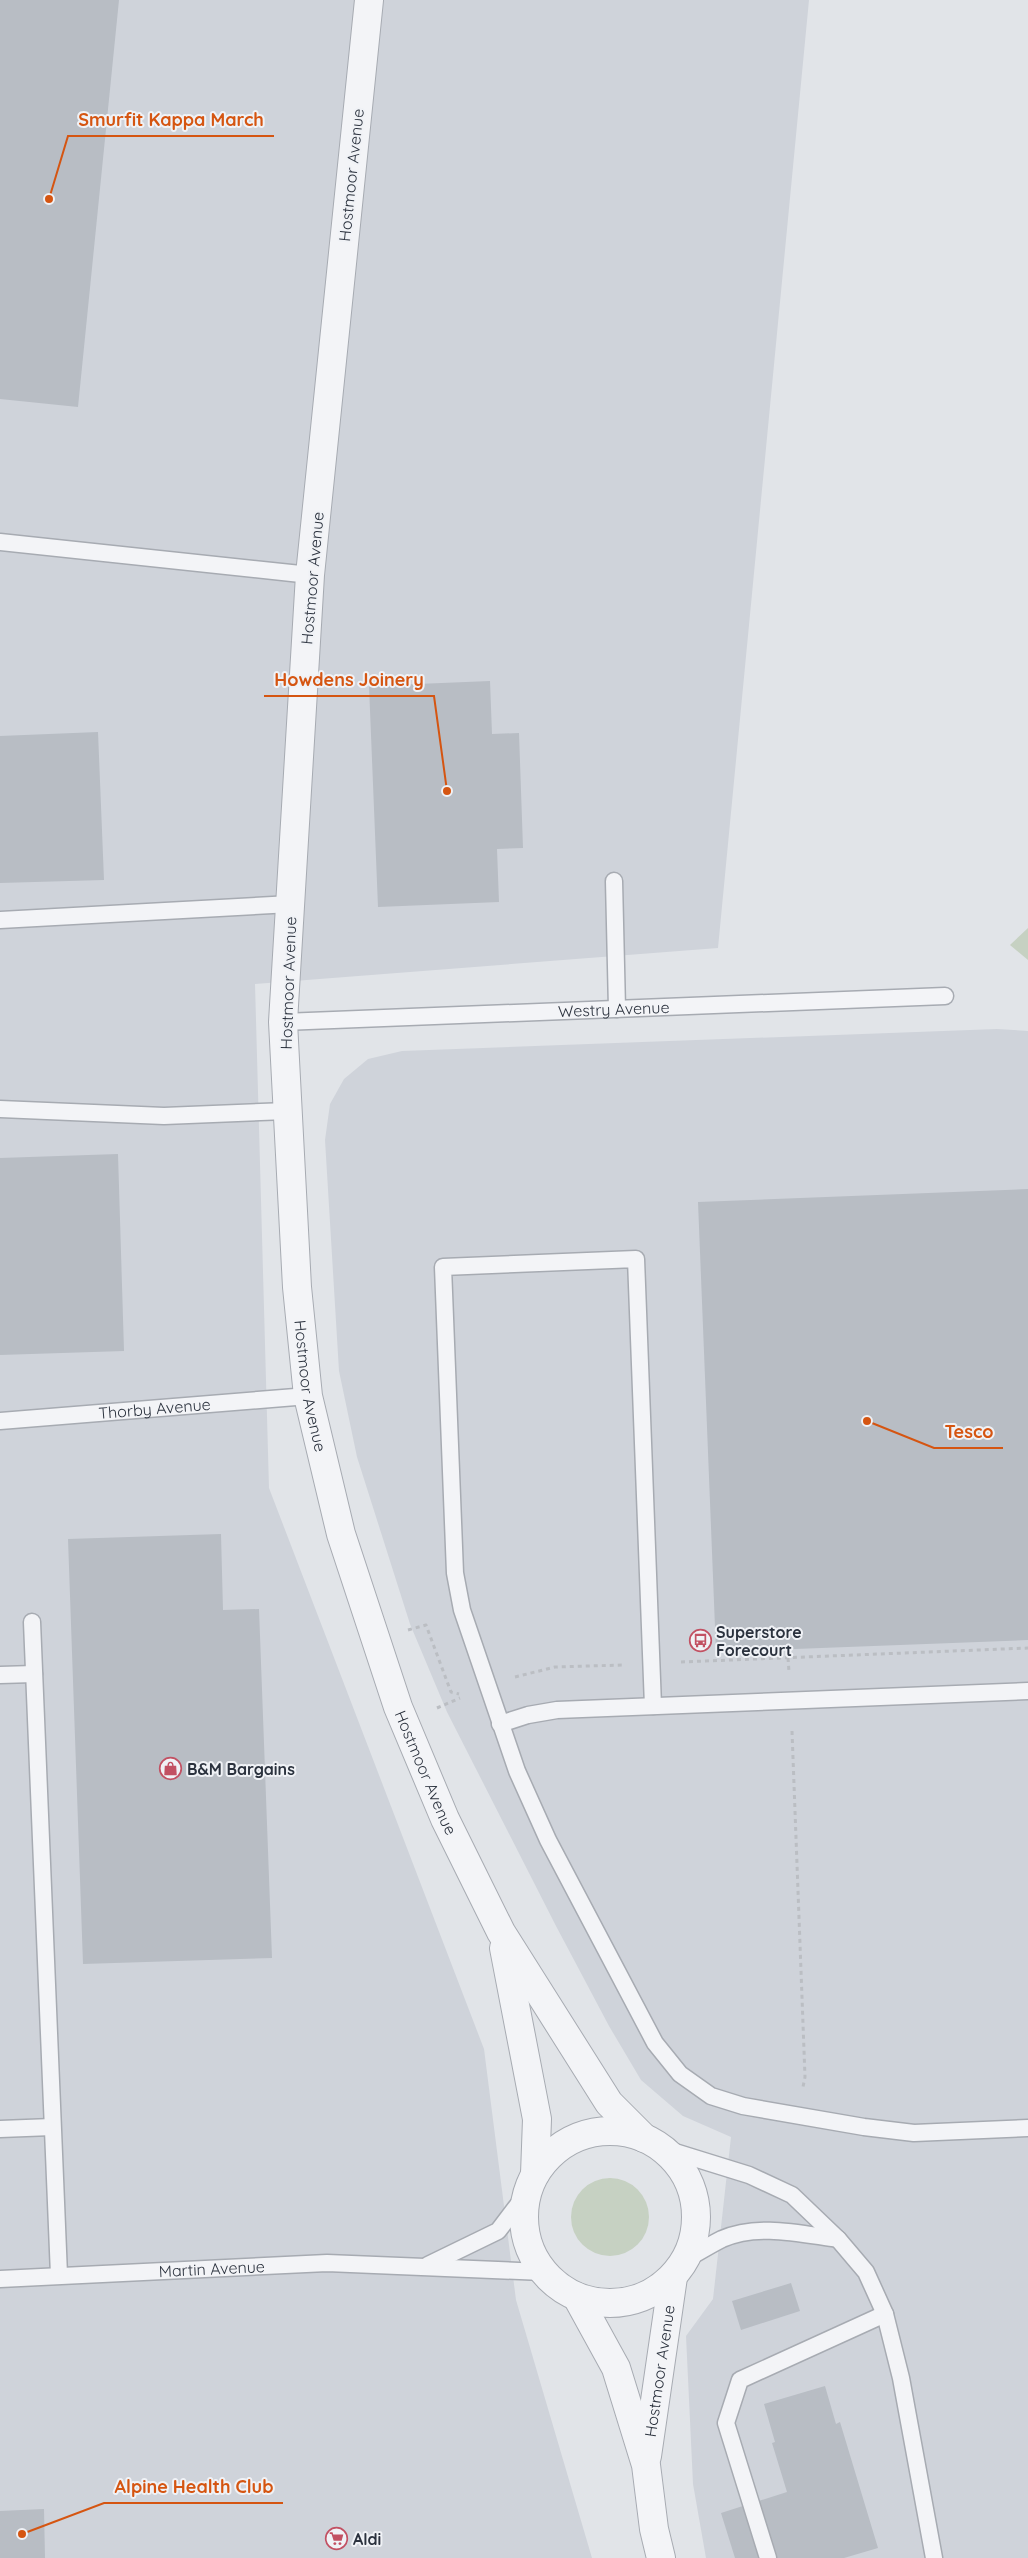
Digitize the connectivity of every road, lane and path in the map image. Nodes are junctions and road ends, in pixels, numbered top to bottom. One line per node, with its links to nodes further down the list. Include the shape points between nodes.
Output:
1 (369, 0): 3 (street, Hostmoor Avenue)
2 (0, 542): 3 (lane)
3 (310, 575): 5 (street, Hostmoor Avenue)
4 (614, 881): 8 (lane)
5 (291, 904): 6 (lane); 9 (street, Hostmoor Avenue)
6 (0, 920)
7 (945, 996): 8 (lane, Westry Avenue)
8 (617, 1009): 9 (lane, Westry Avenue)
9 (283, 1022): 11 (street, Hostmoor Avenue)
10 (0, 1109): 11 (lane, via 164,1116)
11 (287, 1111): 12 (street, Hostmoor Avenue, via 297,1287)
12 (308, 1396): 13 (lane, Thorby Avenue); 28 (street, Hostmoor Avenue, via 341,1534 398,1707 445,1819)
13 (0, 1420)
14 (32, 1622): 19 (lane)
15 (404, 1632): 21 (path, via 426,1625 451,1692 462,1694)
16 (1028, 1648): 17 (path)
17 (788, 1658): 18 (path); 24 (path)
18 (651, 1664): 21 (path, via 555,1667); 21 (lane, via 636,1259 443,1267 455,1573 462,1610); 25 (lane)
19 (34, 1674): 20 (lane); 30 (lane)
20 (0, 1675)
21 (486, 1685): 27 (lane)
22 (1028, 1691): 24 (lane)
23 (459, 1701): 26 (path)
24 (790, 1701): 25 (lane); 29 (path, via 805,2077)
25 (653, 1706): 27 (lane, via 557,1710 528,1714)
26 (431, 1710)
27 (500, 1724): 29 (lane, via 548,1840 654,2043 680,2074 711,2096 743,2106)
28 (501, 1932): 33 (street, Hostmoor Avenue, via 609,2104); 34 (street, Hostmoor Avenue, via 537,2119)
29 (798, 2115): 32 (lane, via 914,2133)
30 (52, 2127): 31 (lane); 39 (lane)
31 (0, 2128)
32 (1028, 2128)
33 (653, 2143): 34 (street, via 624,2132 603,2130 582,2135 548,2157); 35 (lane, via 748,2175 792,2195); 37 (street, via 680,2166 691,2188 696,2212 694,2237)
34 (531, 2183): 36 (lane, Martin Avenue, via 498,2232); 38 (street, via 524,2214 525,2234)
35 (838, 2239): 37 (lane, via 776,2231 746,2233 724,2238); 42 (lane, via 866,2272)
36 (426, 2266): 38 (lane, Martin Avenue); 39 (lane, Martin Avenue, via 327,2263)
37 (679, 2269): 41 (street, via 656,2290 638,2299 596,2303); 43 (street, Hostmoor Avenue)
38 (543, 2272): 41 (street, via 558,2286)
39 (59, 2275): 40 (lane, Martin Avenue)
40 (0, 2279)
41 (577, 2296): 43 (street, Hostmoor Avenue, via 616,2368)
42 (886, 2314): 45 (lane, via 740,2380 726,2423); 46 (lane)
43 (646, 2465): 44 (street, Hostmoor Avenue)
44 (660, 2558)
45 (768, 2558)
46 (934, 2558)

